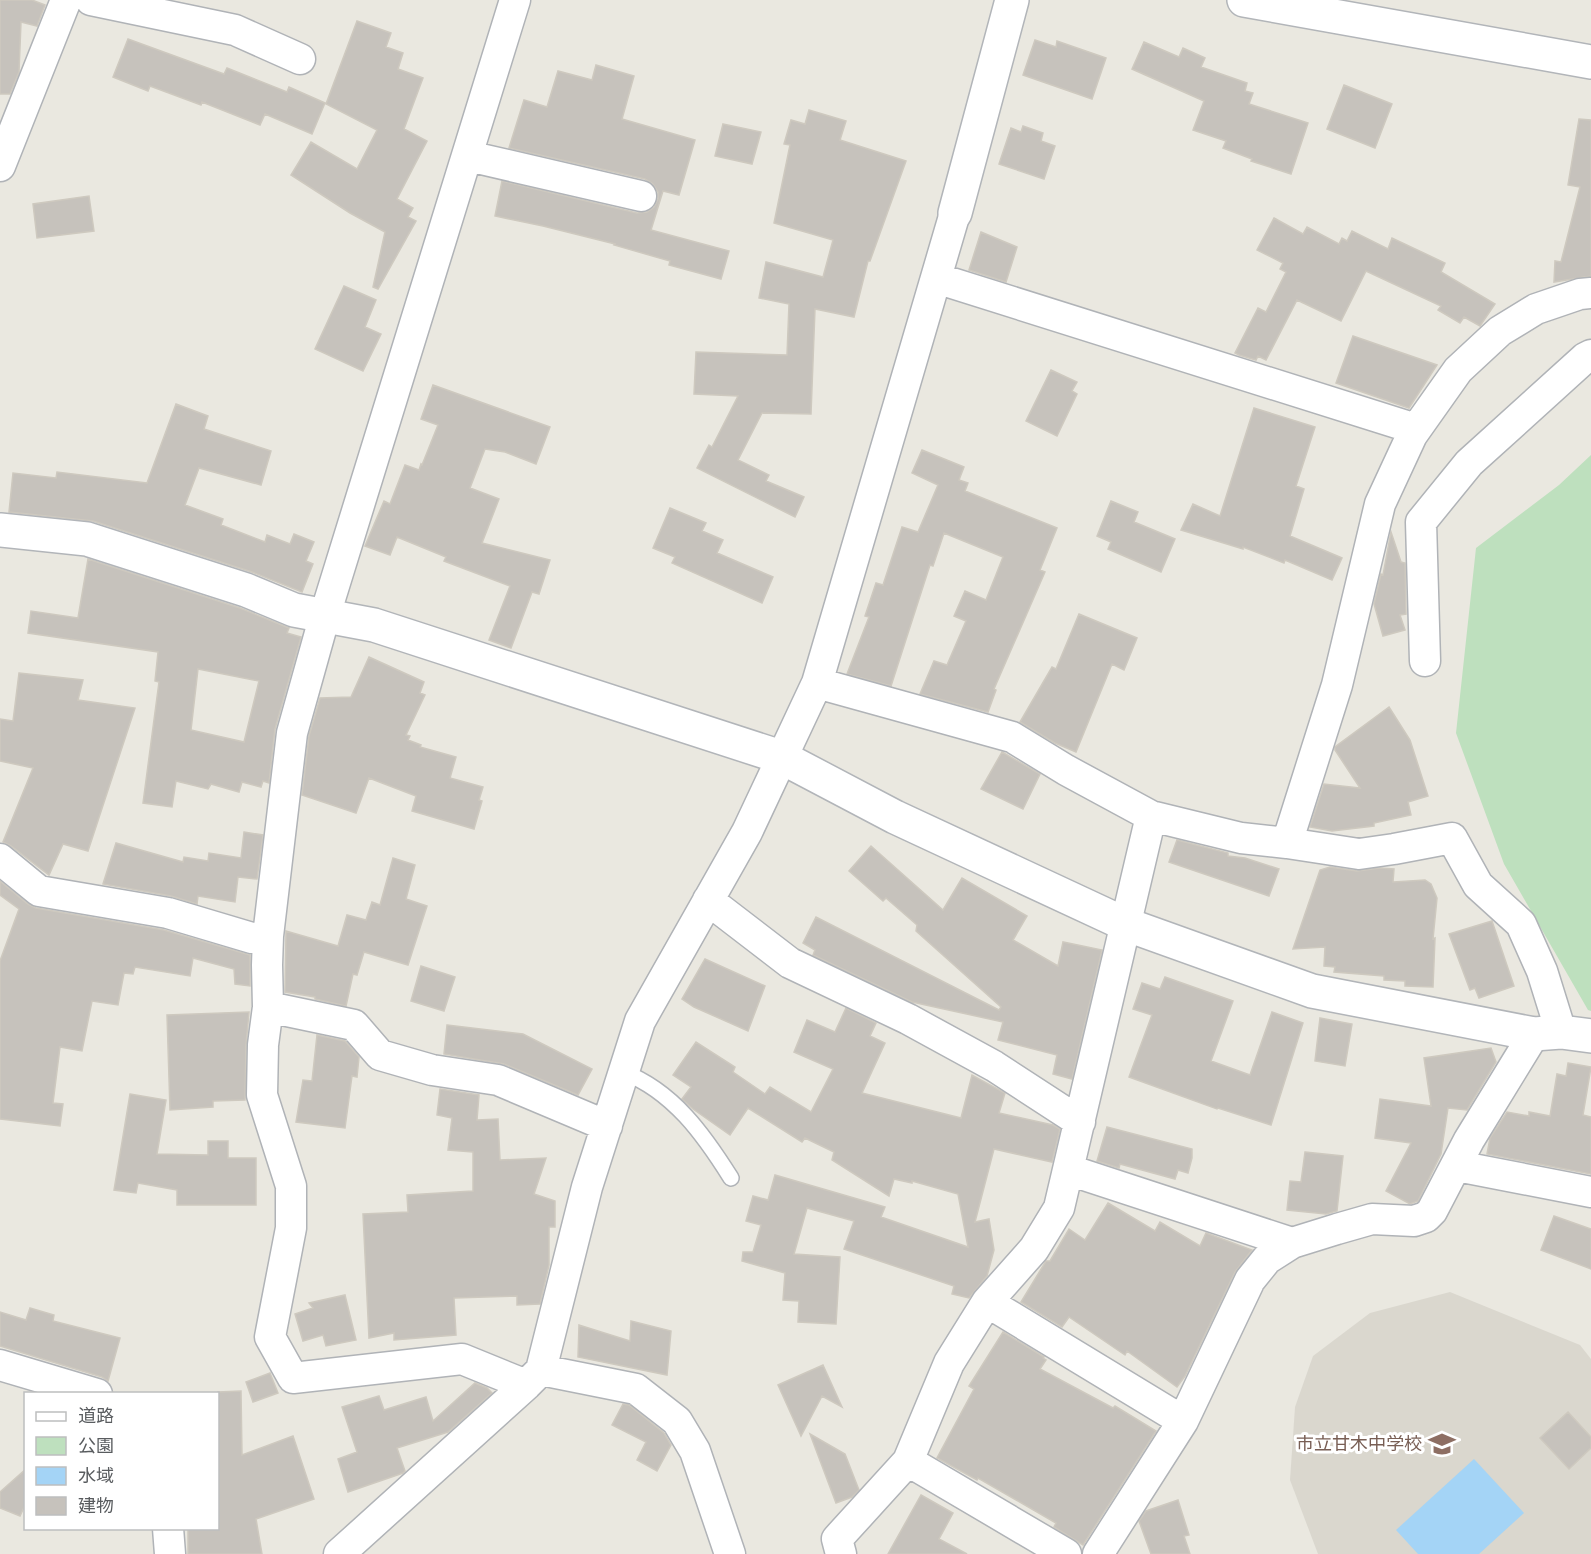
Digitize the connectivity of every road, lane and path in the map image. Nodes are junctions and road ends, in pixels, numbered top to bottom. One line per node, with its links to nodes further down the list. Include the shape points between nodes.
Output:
1 (66, 0): 9 (street)
2 (91, 0): 6 (street, via 235,30)
3 (515, 0): 8 (street)
4 (1012, 0): 11 (street)
5 (1244, 0): 7 (street)
6 (300, 59)
7 (1591, 62)
8 (468, 156): 10 (street); 17 (street)
9 (1, 163)
10 (641, 196)
11 (955, 213): 12 (street)
12 (936, 278): 15 (street); 19 (street)
13 (1591, 293): 15 (street, via 1536,309 1500,331 1458,370)
14 (1591, 355): 18 (street, via 1469,463 1421,522)
15 (1416, 429): 22 (street, via 1380,504 1336,685)
16 (0, 530): 17 (street, via 87,539 246,590 294,610)
17 (325, 615): 20 (street, via 374,625); 26 (street, via 292,733)
18 (1425, 661)
19 (817, 683): 20 (street); 21 (street, via 1012,736)
20 (781, 757): 24 (street, via 747,832); 25 (street, via 895,817)
21 (1151, 816): 22 (street, via 1222,834); 25 (street)
22 (1287, 843): 28 (street, via 1359,854 1452,838 1478,885 1521,924)
23 (0, 859): 26 (street, via 39,891 168,913 252,938)
24 (708, 900): 29 (street, via 640,1021); 30 (street, via 790,963 908,1019 994,1066)
25 (1125, 924): 28 (street, via 1312,991); 30 (street)
26 (268, 936): 27 (street)
27 (268, 1007): 31 (street, via 354,1025 380,1055 432,1070 498,1080); 39 (street, via 262,1095 291,1186 291,1228 270,1337 293,1378 462,1359)
28 (1562, 1034): 32 (street, via 1469,1140)
29 (623, 1072): 31 (street); 34 (lane, via 643,1080 687,1116)
30 (1080, 1122): 33 (street)
31 (607, 1126): 39 (street)
32 (1457, 1166): 35 (street); 36 (street, via 1426,1217 1414,1221 1372,1219)
33 (1070, 1170): 36 (street); 37 (street, via 1059,1208 1034,1249)
34 (731, 1178)
35 (1591, 1192)
36 (1292, 1243): 41 (street, via 1268,1258 1250,1280)
37 (987, 1302): 41 (street); 42 (street, via 949,1364)
38 (0, 1365): 40 (street)
39 (533, 1377): 45 (street); 46 (street, via 636,1389 677,1421 695,1451)
40 (90, 1392)
41 (1183, 1422): 49 (street)
42 (908, 1461): 47 (street, via 837,1539); 48 (street)
43 (168, 1530): 44 (street)
44 (170, 1554)
45 (339, 1554)
46 (730, 1554)
47 (841, 1554)
48 (1066, 1554)
49 (1098, 1554)

